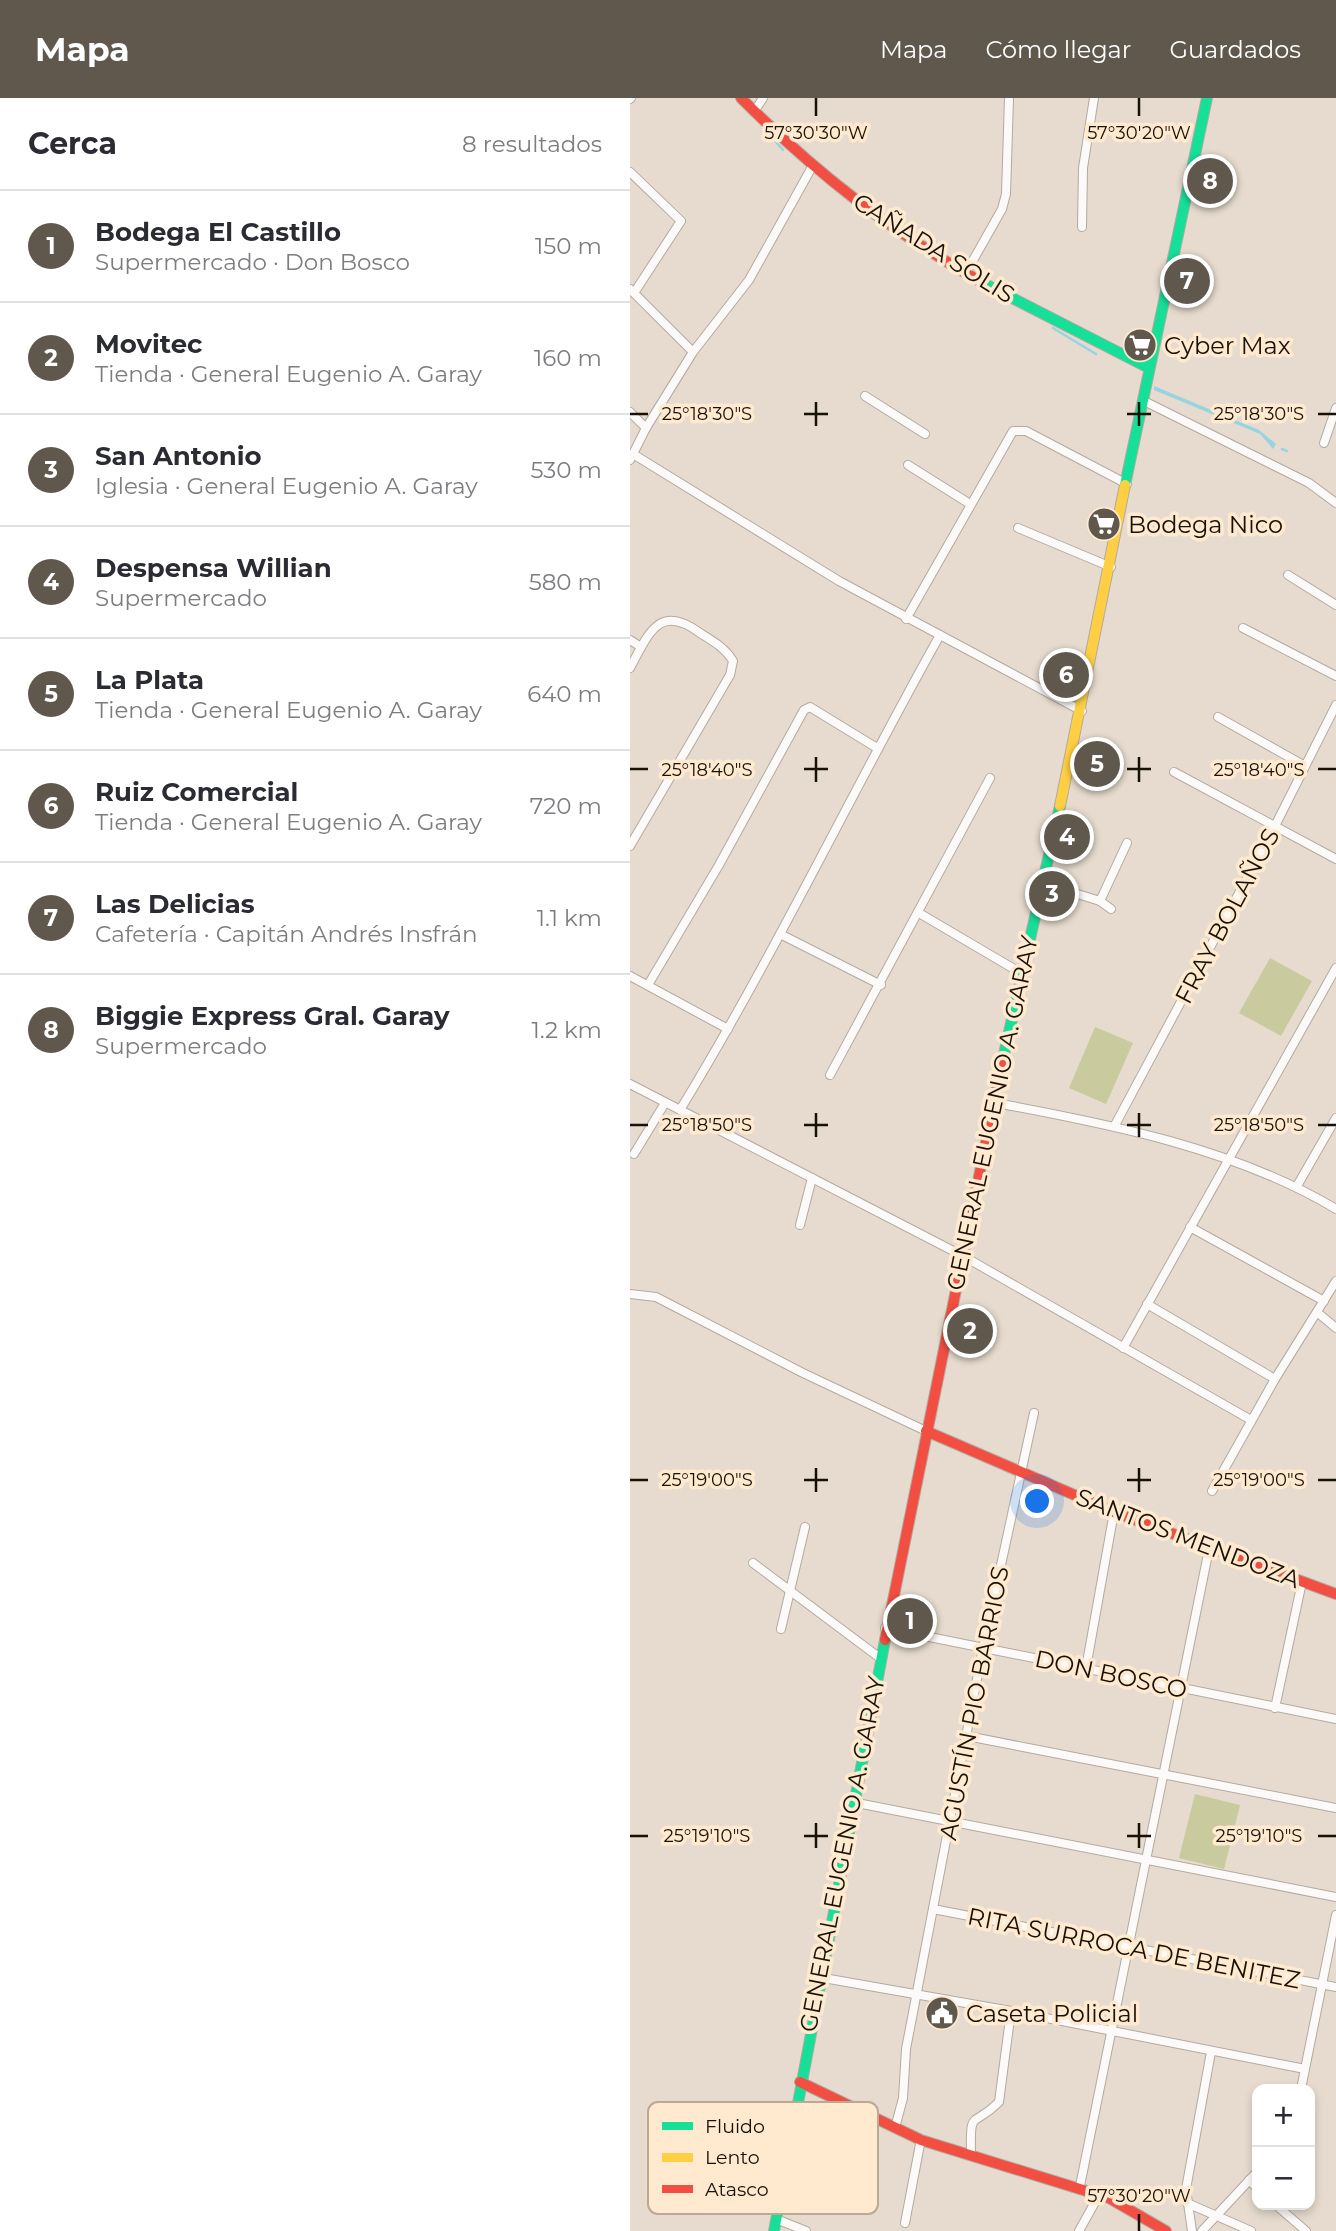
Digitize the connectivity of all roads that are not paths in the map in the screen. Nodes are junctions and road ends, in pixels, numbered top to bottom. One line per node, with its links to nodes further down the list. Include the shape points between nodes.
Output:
1 (741, 98): 6 (main road, CAÑADA SOLIS)
2 (763, 98): 6 (street)
3 (1009, 98): 10 (street, via 1006,194)
4 (1094, 98): 9 (street, via 1083,168)
5 (1207, 98): 13 (main road, GENERAL EUGENIO A. GARAY)
6 (754, 112): 7 (main road, CAÑADA SOLIS)
7 (812, 167): 10 (main road, CAÑADA SOLIS, via 864,207); 12 (street, via 749,280)
8 (630, 172): 11 (street, via 681,221)
9 (1082, 227)
10 (967, 271): 13 (main road, CAÑADA SOLIS)
11 (632, 291): 12 (street)
12 (693, 352): 18 (street)
13 (1149, 368): 15 (main road, GENERAL EUGENIO A. GARAY)
14 (865, 396): 19 (street)
15 (1142, 400): 23 (main road, GENERAL EUGENIO A. GARAY); 24 (street, via 1309,483)
16 (1336, 408): 20 (street)
17 (630, 412): 18 (street)
18 (646, 428): 21 (street)
19 (925, 434)
20 (1324, 443)
21 (631, 457): 30 (street)
22 (908, 465): 25 (street)
23 (1127, 484): 25 (street, via 1017,429 1010,433); 27 (main road, GENERAL EUGENIO A. GARAY)
24 (1336, 503)
25 (970, 504): 30 (street)
26 (1018, 528): 27 (street)
27 (1111, 567): 38 (main road, GENERAL EUGENIO A. GARAY)
28 (1288, 575): 29 (street)
29 (1336, 605)
30 (906, 619): 32 (street)
31 (1243, 628): 36 (street)
32 (940, 635): 38 (street); 40 (street)
33 (630, 640): 34 (street)
34 (641, 647): 35 (street); 45 (street, via 656,624 683,620 733,661 730,675)
35 (630, 668)
36 (1336, 676)
37 (1336, 705): 41 (street, FRAY BOLAÑOS)
38 (1082, 711): 49 (main road, GENERAL EUGENIO A. GARAY)
39 (1219, 717): 41 (street)
40 (877, 748): 53 (street); 57 (street, via 810,707 804,709)
41 (1305, 766): 44 (street, FRAY BOLAÑOS)
42 (1174, 772): 44 (street)
43 (990, 778): 52 (street)
44 (1276, 824): 48 (street); 66 (street, FRAY BOLAÑOS)
45 (633, 835): 47 (street)
46 (1127, 843): 50 (street)
47 (630, 846)
48 (1336, 859)
49 (1039, 882): 50 (street); 55 (main road, GENERAL EUGENIO A. GARAY)
50 (1100, 901): 51 (street)
51 (1111, 909)
52 (919, 913): 55 (street); 58 (street)
53 (780, 934): 58 (street); 59 (street)
54 (1336, 968): 68 (street)
55 (1021, 972): 63 (main road, GENERAL EUGENIO A. GARAY)
56 (630, 976): 57 (street)
57 (648, 985): 59 (street)
58 (881, 985): 60 (street)
59 (728, 1029): 64 (street)
60 (830, 1075)
61 (630, 1084): 62 (street)
62 (665, 1102): 64 (street); 67 (street)
63 (996, 1103): 66 (street); 74 (main road, GENERAL EUGENIO A. GARAY)
64 (680, 1110): 69 (street)
65 (1336, 1118): 70 (street)
66 (1115, 1125): 68 (street)
67 (634, 1154)
68 (1227, 1161): 70 (street); 73 (street)
69 (812, 1178): 72 (street); 74 (street)
70 (1297, 1186): 71 (street)
71 (1336, 1209)
72 (800, 1225)
73 (1190, 1227): 77 (street); 78 (street)
74 (963, 1256): 81 (street); 85 (main road, GENERAL EUGENIO A. GARAY)
75 (1336, 1281): 77 (street)
76 (630, 1294): 85 (street, via 656,1297)
77 (1324, 1301): 79 (street)
78 (1147, 1304): 81 (street); 82 (street)
79 (1318, 1313): 80 (street); 82 (street)
80 (1336, 1328)
81 (1123, 1348): 84 (street)
82 (1275, 1379): 84 (street)
83 (1034, 1413): 86 (street, AGUSTÍN PIO BARRIOS)
84 (1251, 1420): 87 (street)
85 (926, 1431): 86 (main road, SANTOS MENDOZA); 95 (main road, GENERAL EUGENIO A. GARAY)
86 (1022, 1472): 88 (main road, SANTOS MENDOZA); 97 (street, AGUSTÍN PIO BARRIOS)
87 (1212, 1491)
88 (1114, 1511): 90 (main road, SANTOS MENDOZA); 99 (street)
89 (805, 1527): 93 (street)
90 (1209, 1549): 92 (main road, SANTOS MENDOZA); 100 (street)
91 (753, 1563): 93 (street)
92 (1302, 1582): 94 (main road, SANTOS MENDOZA); 101 (street)
93 (790, 1591): 96 (street); 98 (street)
94 (1336, 1594)
95 (885, 1628): 97 (street, DON BOSCO); 98 (main road, GENERAL EUGENIO A. GARAY)
96 (781, 1629)
97 (983, 1648): 99 (street, DON BOSCO); 103 (street, AGUSTÍN PIO BARRIOS)
98 (880, 1658): 105 (main road, GENERAL EUGENIO A. GARAY)
99 (1086, 1668): 100 (street, DON BOSCO)
100 (1181, 1688): 101 (street, DON BOSCO); 104 (street)
101 (1275, 1708): 102 (street, DON BOSCO)
102 (1336, 1720)
103 (967, 1736): 104 (street); 107 (street, AGUSTÍN PIO BARRIOS)
104 (1163, 1776): 106 (street); 108 (street)
105 (852, 1802): 107 (street); 113 (main road, GENERAL EUGENIO A. GARAY)
106 (1336, 1808)
107 (950, 1821): 108 (street); 110 (street, AGUSTÍN PIO BARRIOS)
108 (1146, 1859): 109 (street); 112 (street)
109 (1336, 1897)
110 (933, 1909): 112 (street, RITA SURROCA DE BENITEZ); 116 (street, AGUSTÍN PIO BARRIOS)
111 (1336, 1915): 114 (street)
112 (1129, 1947): 114 (street, RITA SURROCA DE BENITEZ); 118 (street)
113 (818, 1977): 116 (street); 121 (main road, GENERAL EUGENIO A. GARAY)
114 (1322, 1984): 115 (street, RITA SURROCA DE BENITEZ); 120 (street)
115 (1336, 1987)
116 (917, 1994): 117 (street); 126 (street, AGUSTÍN PIO BARRIOS)
117 (1011, 2011): 118 (street); 128 (street, via 999,2102 974,2119)
118 (1112, 2032): 119 (street); 132 (street)
119 (1211, 2052): 120 (street); 134 (street)
120 (1305, 2069): 122 (street)
121 (800, 2082): 123 (main road, GENERAL EUGENIO A. GARAY); 124 (main road)
122 (1302, 2084)
123 (796, 2102)
124 (846, 2102)
125 (878, 2119): 126 (main road)
126 (895, 2128): 127 (main road)
127 (921, 2140): 128 (main road); 139 (street)
128 (971, 2155): 132 (main road)
129 (1252, 2177): 130 (street)
130 (1249, 2180): 131 (street); 137 (street)
131 (1252, 2183)
132 (1080, 2186): 133 (main road)
133 (1099, 2195): 142 (street); 143 (main road, via 1130,2207)
134 (1187, 2203): 137 (street); 144 (street)
135 (1282, 2210): 147 (street)
136 (777, 2214): 138 (main road, GENERAL EUGENIO A. GARAY)
137 (1215, 2215): 145 (street); 146 (street)
138 (776, 2219): 140 (main road, GENERAL EUGENIO A. GARAY); 141 (street)
139 (905, 2223)
140 (774, 2231)
141 (806, 2231)
142 (1079, 2231)
143 (1166, 2231)
144 (1192, 2231)
145 (1202, 2231)
146 (1251, 2231)
147 (1306, 2231)

